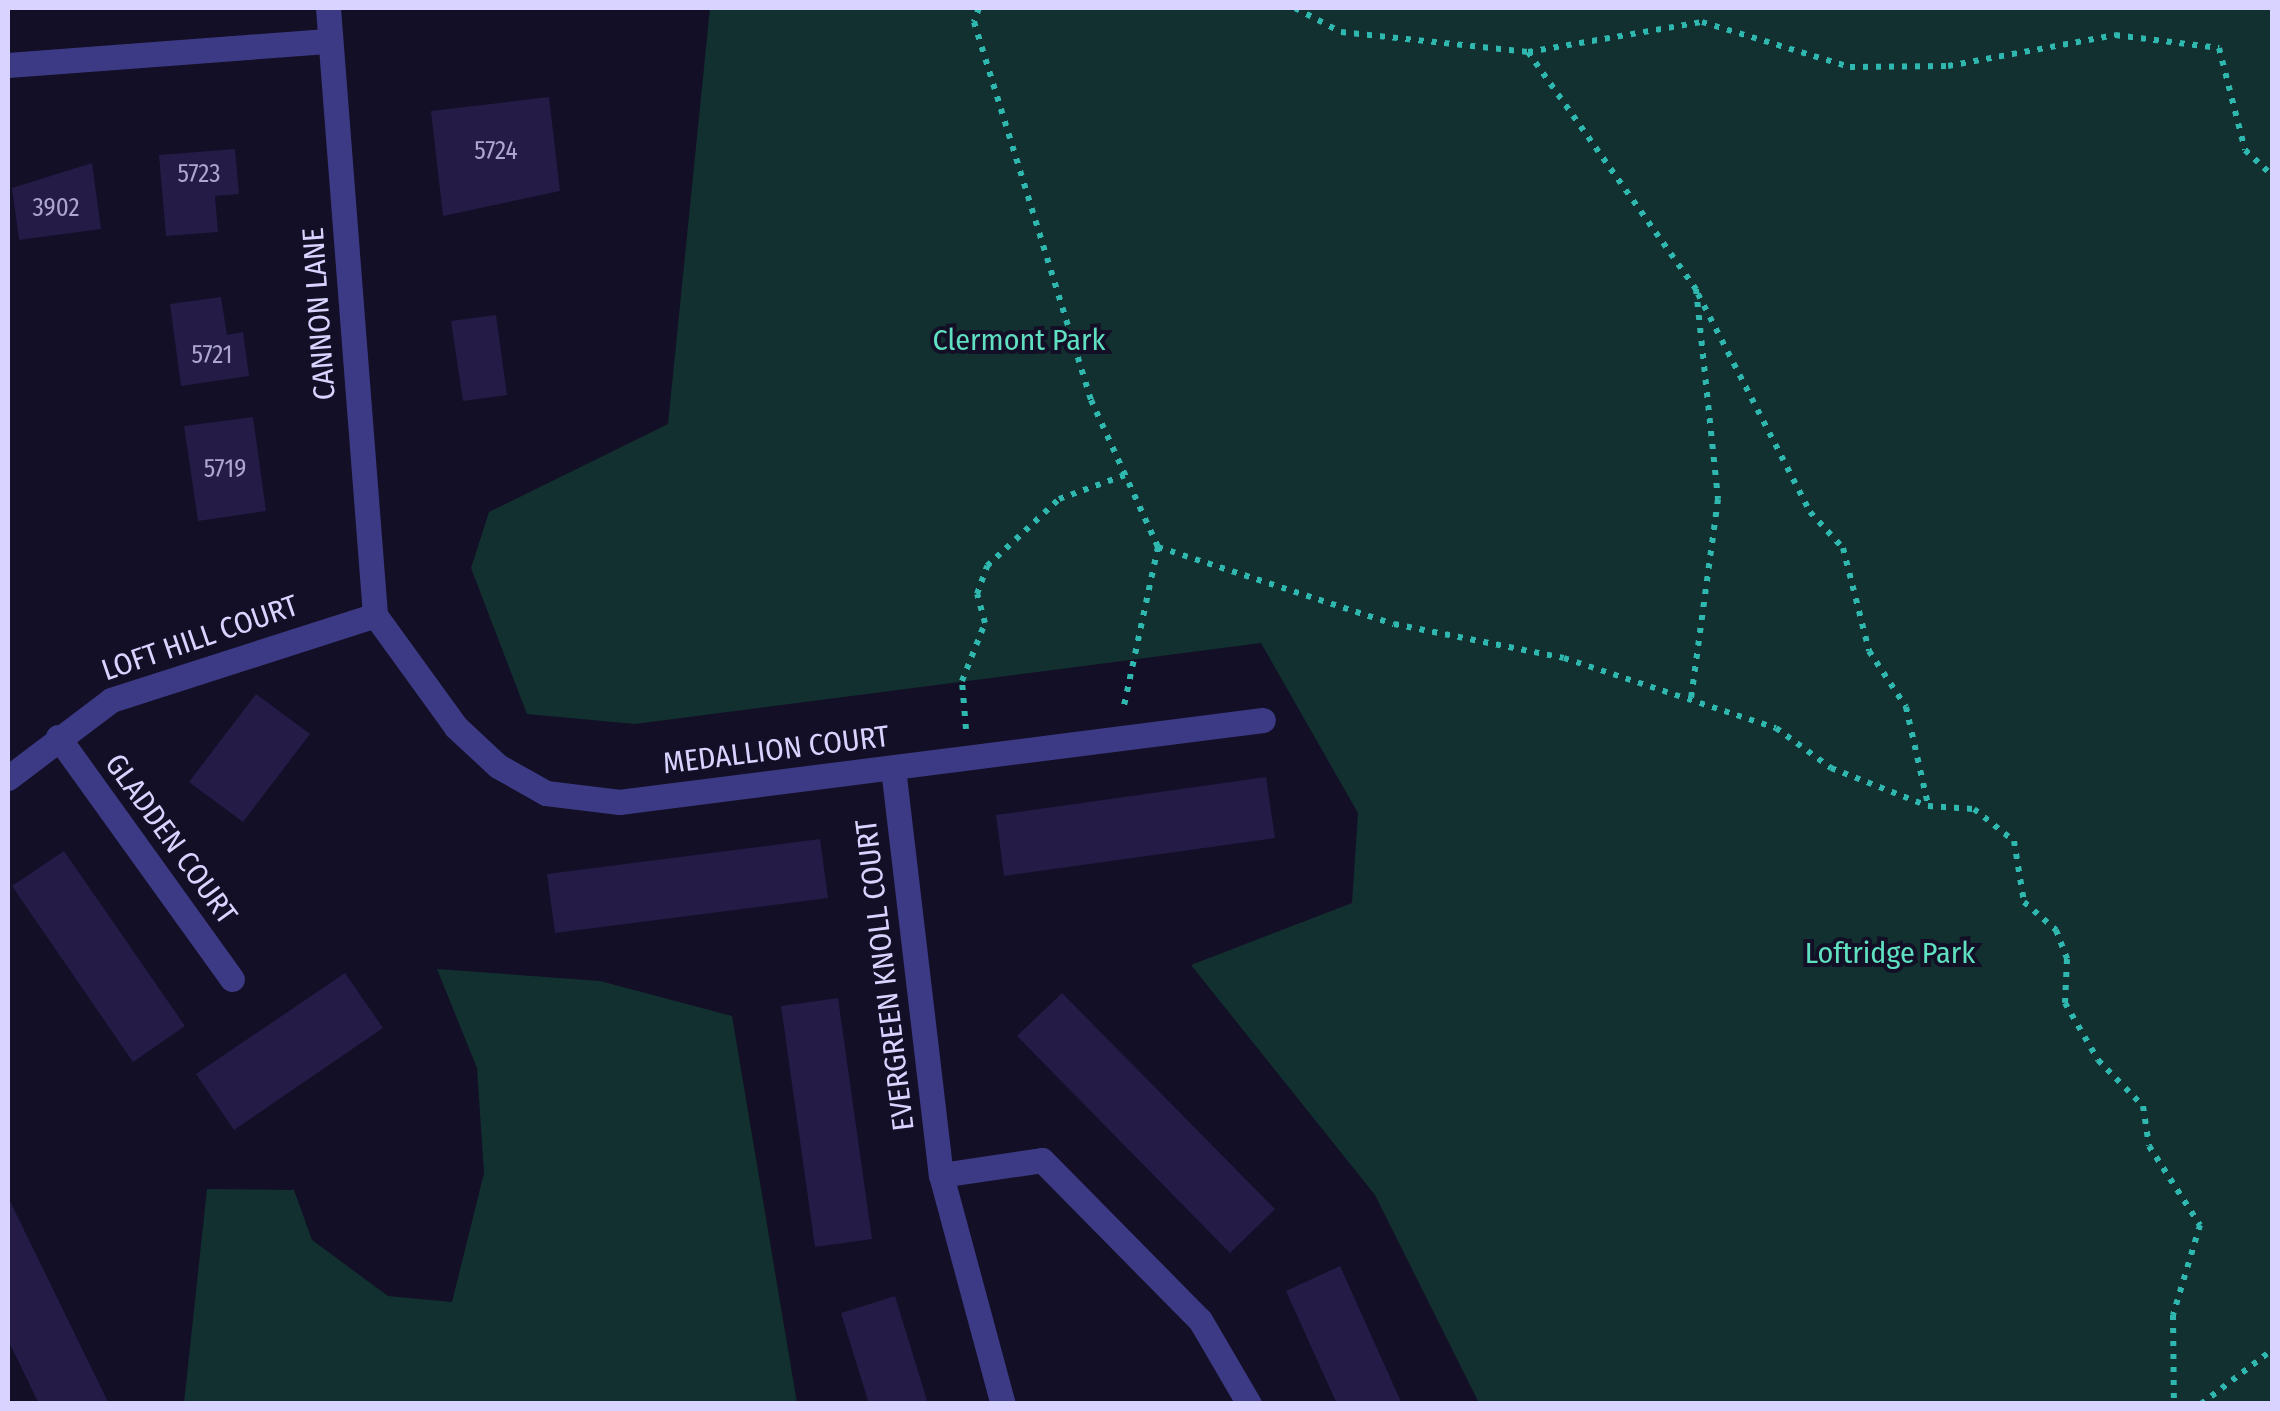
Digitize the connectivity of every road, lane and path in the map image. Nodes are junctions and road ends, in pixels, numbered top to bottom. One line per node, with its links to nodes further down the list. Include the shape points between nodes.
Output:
1 (328, 8): 4 (street, CANNON LANE)
2 (979, 8): 9 (path, via 974,22 1091,400)
3 (1295, 8): 5 (path, via 1341,32)
4 (330, 41): 6 (street); 11 (street, CANNON LANE)
5 (1528, 52): 7 (path, via 1702,22 1850,67 1948,66 2115,35 2219,48 2245,150); 8 (path)
6 (8, 65)
7 (2272, 175)
8 (1696, 289): 12 (path, via 1718,499); 19 (path, via 1810,512 1843,548 1869,651 1906,706)
9 (1125, 474): 10 (path); 16 (path, via 1058,499 988,566 977,594 985,623 962,682)
10 (1158, 547): 12 (path, via 1394,624 1564,658); 15 (path)
11 (376, 615): 14 (street, LOFT HILL COURT, via 138,689); 17 (street, MEDALLION COURT, via 456,727 498,766 546,793 619,802)
12 (1691, 699): 19 (path, via 1776,728 1832,768)
13 (1263, 720): 15 (street, MEDALLION COURT)
14 (58, 737): 18 (street, LOFT HILL COURT); 20 (street, GLADDEN COURT)
15 (1117, 739): 16 (street, MEDALLION COURT)
16 (968, 756): 17 (street, MEDALLION COURT)
17 (893, 768): 21 (street, EVERGREEN KNOLL COURT)
18 (8, 778)
19 (1928, 806): 25 (path, via 1974,809 2014,841 2024,902 2056,930 2067,959 2065,1003 2098,1060 2144,1106 2148,1146 2188,1195 2200,1225 2173,1315)
20 (232, 979)
21 (941, 1175): 23 (street, EVERGREEN KNOLL COURT); 24 (street, via 1042,1160 1200,1320)
22 (2272, 1350): 26 (path)
23 (1003, 1404)
24 (1249, 1404)
25 (2174, 1404)
26 (2201, 1404)

